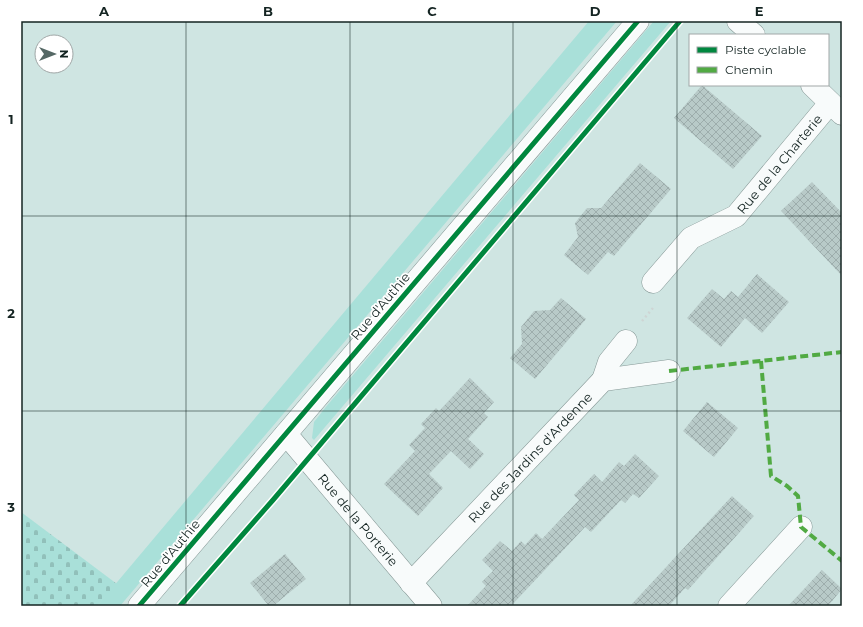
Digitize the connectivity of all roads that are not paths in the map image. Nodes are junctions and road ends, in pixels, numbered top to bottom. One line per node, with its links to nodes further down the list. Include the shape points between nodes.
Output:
1 (638, 21): 10 (street, Rue d'Authie)
2 (738, 21): 3 (street)
3 (753, 34)
4 (813, 86): 5 (street)
5 (836, 108): 6 (street, Rue de la Charterie, via 736,216 691,238)
6 (653, 282)
7 (626, 341): 9 (street, via 608,362)
8 (669, 371): 9 (street)
9 (603, 380): 12 (street, Rue des Jardins d'Ardenne)
10 (286, 434): 12 (street, Rue de la Porterie); 13 (street, Rue d'Authie)
11 (801, 527): 15 (street)
12 (411, 583): 14 (street, Rue de la Porterie)
13 (140, 606)
14 (431, 606)
15 (730, 606)

